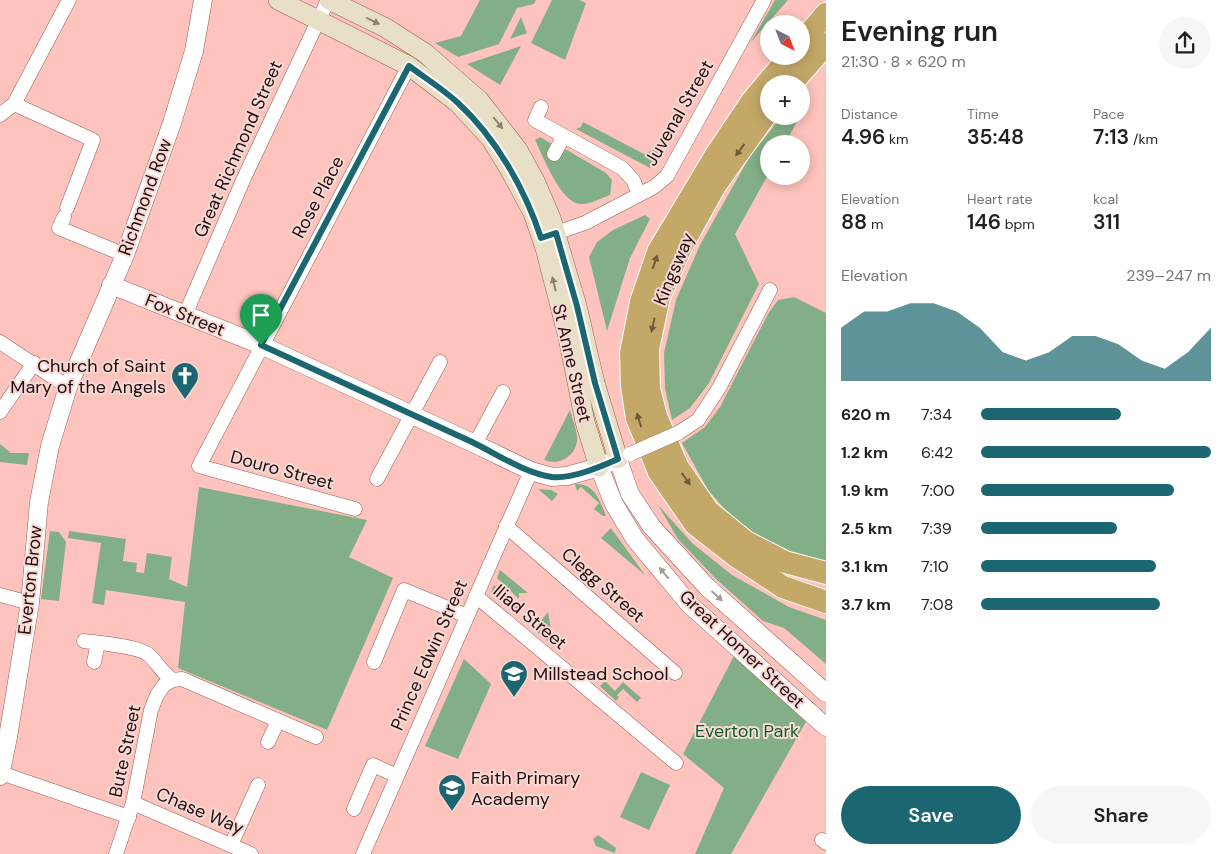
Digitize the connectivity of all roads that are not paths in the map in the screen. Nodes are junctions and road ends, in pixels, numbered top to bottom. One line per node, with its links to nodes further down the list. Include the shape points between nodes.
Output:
1 (69, 0): 13 (street)
2 (203, 0): 21 (street, Richmond Row, via 194,51 172,123)
3 (278, 0): 7 (main road, St Anne Street)
4 (329, 0): 7 (street, Great Richmond Street); 20 (main road, St Anne Street, one-way to 20, via 386,28 425,53 479,100 518,150 535,181)
5 (764, 0): 19 (street, Juvenal Street, via 668,176)
6 (826, 14): 8 (highway)
7 (318, 19): 11 (main road, St Anne Street); 24 (street, Great Richmond Street)
8 (810, 33)
9 (826, 44): 12 (highway)
10 (782, 65): 40 (highway, Kingsway, one-way to 10, via 695,524 659,472 637,418 631,353 641,302 658,252 716,154 752,100)
11 (409, 66): 20 (main road, St Anne Street, via 458,103 491,139); 26 (street, Rose Place)
12 (799, 75)
13 (14, 104): 15 (street); 21 (street, via 93,140 60,228)
14 (541, 107): 17 (street, via 535,120)
15 (0, 115)
16 (760, 123): 41 (highway, Kingsway, one-way to 41, via 716,184 681,246 659,297 648,349 649,389 656,416 677,466 708,510 746,542 785,562)
17 (564, 136): 18 (street); 19 (street, via 622,168 633,180)
18 (554, 154)
19 (639, 194): 20 (street, Juvenal Street, via 585,222)
20 (548, 236): 34 (main road, St Anne Street, via 577,306 595,383); 35 (main road, St Anne Street, one-way to 20, via 585,422)
21 (125, 255): 22 (street, Richmond Row)
22 (111, 285): 24 (street, Fox Street); 29 (street, Richmond Row)
23 (770, 290): 34 (street, bridge, via 719,388 698,420 678,433)
24 (185, 315): 26 (street, Fox Street)
25 (0, 342): 28 (street)
26 (261, 345): 32 (street, Fox Street); 38 (street, Douro Street, via 199,466)
27 (440, 362): 32 (street)
28 (34, 363): 29 (street); 31 (street)
29 (68, 387): 46 (street, Everton Brow, via 50,446 39,502)
30 (503, 392): 33 (street)
31 (0, 412)
32 (412, 415): 33 (street, Fox Street); 37 (street)
33 (475, 444): 36 (street, Fox Street)
34 (624, 457): 35 (street, Fox Street); 54 (street, Great Homer Street, one-way to 54, via 630,494 652,527 707,587)
35 (600, 467): 36 (street, Fox Street, via 552,477); 56 (street, Great Homer Street, one-way to 35, via 690,604 635,538 614,504)
36 (531, 471): 39 (street, Prince Edwin Street)
37 (377, 479)
38 (355, 509)
39 (506, 526): 44 (street, Prince Edwin Street); 52 (street, Clegg Street)
40 (736, 556): 42 (highway); 45 (highway, via 783,587)
41 (826, 573)
42 (826, 589)
43 (0, 594): 46 (street)
44 (476, 596): 47 (street, Prince Edwin Street); 60 (street, Iliad Street)
45 (826, 602)
46 (30, 603): 57 (street, Everton Brow)
47 (467, 616): 51 (street, via 404,590); 62 (street, Prince Edwin Street)
48 (84, 641): 49 (street)
49 (98, 643): 50 (street); 53 (street, via 148,654 166,676)
50 (94, 662)
51 (374, 662)
52 (675, 673)
53 (178, 679): 55 (street); 64 (street, Bute Street, via 164,685 151,710)
54 (826, 693)
55 (278, 720): 58 (street); 59 (street)
56 (826, 727)
57 (4, 736): 61 (street, Everton Brow)
58 (316, 737)
59 (268, 742)
60 (676, 763)
61 (0, 774): 66 (street)
62 (397, 776): 65 (street, via 373,765); 70 (street, Prince Edwin Street)
63 (258, 785): 67 (street)
64 (133, 803): 66 (street, Bute Street); 67 (street, Chase Way)
65 (354, 809)
66 (129, 817): 68 (street, Bute Street)
67 (231, 844): 69 (street, Chase Way)
68 (116, 854)
69 (251, 854)
70 (362, 854)

